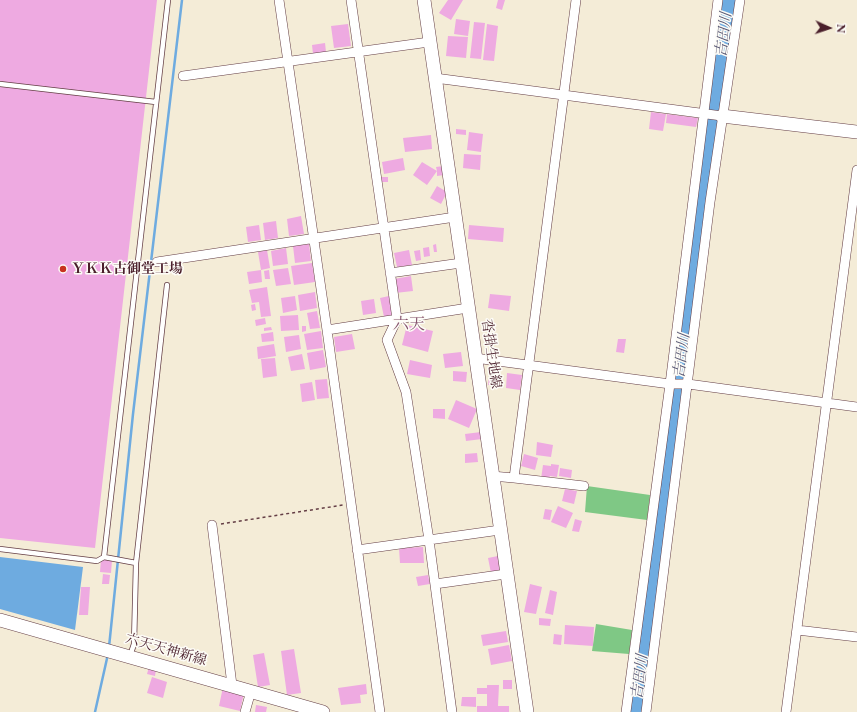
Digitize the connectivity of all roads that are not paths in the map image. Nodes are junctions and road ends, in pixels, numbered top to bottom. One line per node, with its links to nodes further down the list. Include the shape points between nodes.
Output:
1 (168, 0): 15 (lane)
2 (279, 0): 10 (street)
3 (351, 0): 9 (street)
4 (424, 0): 8 (main road, 沓掛生地線)
5 (576, 0): 14 (street)
6 (718, 0): 16 (street)
7 (740, 0): 17 (street)
8 (429, 42): 9 (street); 12 (main road, 沓掛生地線)
9 (359, 52): 10 (street); 21 (street)
10 (288, 62): 11 (street); 22 (street)
11 (183, 76)
12 (435, 78): 14 (street); 20 (main road, 沓掛生地線)
13 (0, 84): 15 (lane)
14 (564, 96): 16 (street); 31 (street)
15 (156, 102): 44 (lane)
16 (704, 114): 17 (street); 32 (street)
17 (722, 116): 18 (main road); 33 (street)
18 (857, 132)
19 (857, 170): 34 (street)
20 (455, 217): 21 (street); 24 (main road, 沓掛生地線)
21 (383, 227): 22 (street); 25 (street)
22 (312, 237): 23 (street); 29 (street)
23 (157, 262)
24 (461, 263): 25 (street); 27 (main road, 沓掛生地線)
25 (390, 273): 28 (street)
26 (167, 285): 45 (lane)
27 (468, 308): 28 (street); 30 (main road, 沓掛生地線)
28 (397, 319): 29 (street); 41 (street, via 387,340 406,392)
29 (327, 330): 43 (street)
30 (476, 358): 31 (street); 36 (main road, 沓掛生地線)
31 (529, 366): 32 (street); 37 (street)
32 (670, 384): 33 (street); 59 (street)
33 (687, 384): 34 (street); 60 (street)
34 (827, 402): 35 (street); 49 (street)
35 (857, 406)
36 (492, 476): 37 (street); 40 (main road, 沓掛生地線)
37 (514, 478): 38 (street)
38 (584, 486)
39 (212, 525): 52 (street)
40 (500, 530): 41 (street); 46 (main road, 沓掛生地線)
41 (429, 540): 43 (street); 47 (street)
42 (0, 549): 44 (lane, via 97,561)
43 (357, 550): 56 (street)
44 (104, 557): 45 (lane)
45 (136, 563): 51 (lane, via 134,644)
46 (506, 574): 47 (street); 58 (main road, 沓掛生地線)
47 (435, 584): 57 (street)
48 (0, 620): 51 (main road, 六天天神新線)
49 (797, 630): 50 (street); 61 (street)
50 (857, 638)
51 (130, 657): 52 (main road, 六天天神新線)
52 (232, 685): 53 (main road, 六天天神新線)
53 (251, 691): 54 (street); 55 (main road, 六天天神新線)
54 (245, 712)
55 (323, 712)
56 (380, 712)
57 (452, 712)
58 (527, 712)
59 (626, 712)
60 (646, 712)
61 (786, 712)

